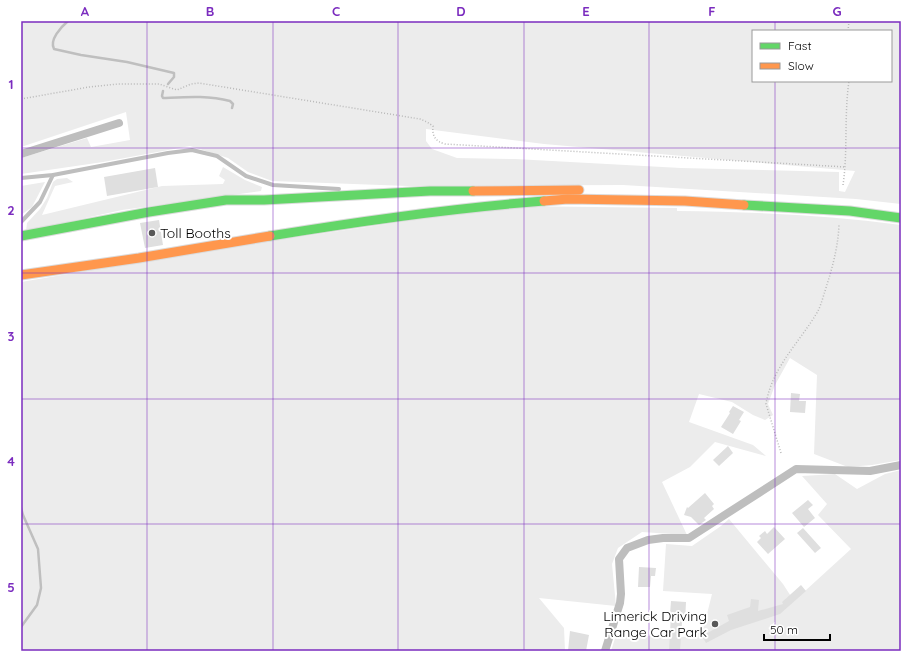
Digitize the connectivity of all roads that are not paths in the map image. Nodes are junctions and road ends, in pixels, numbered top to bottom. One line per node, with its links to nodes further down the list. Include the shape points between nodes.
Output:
1 (119, 123): 2 (street)
2 (21, 154)
3 (53, 175): 4 (lane); 5 (lane, via 192,150 217,156 246,176 273,185); 12 (lane, via 40,202)
4 (21, 178)
5 (343, 190)
6 (350, 190): 9 (lane)
7 (587, 190): 9 (highway)
8 (602, 190): 10 (highway, via 686,192)
9 (377, 194): 13 (highway, via 226,200)
10 (901, 209)
11 (901, 218): 14 (highway, via 850,211 685,201 568,199 366,220)
12 (21, 222)
13 (21, 236)
14 (21, 275)
15 (901, 465): 16 (street, via 870,471 796,469 689,538 648,540 627,548 619,559 620,603)
16 (605, 651)

